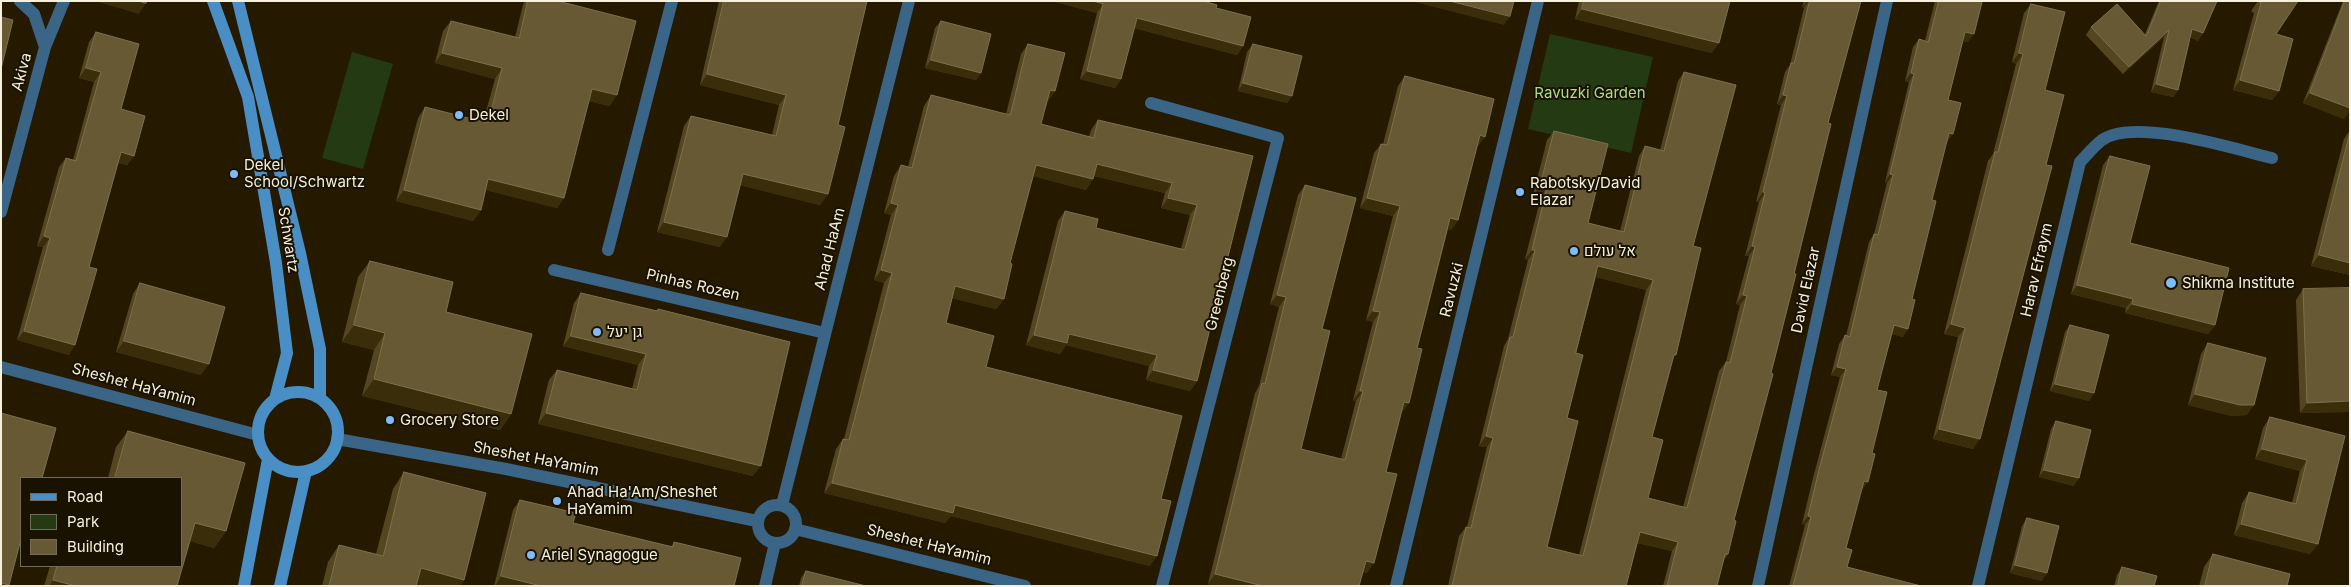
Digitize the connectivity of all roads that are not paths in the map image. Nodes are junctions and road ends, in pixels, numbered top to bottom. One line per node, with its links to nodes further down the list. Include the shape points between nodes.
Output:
1 (20, 1): 9 (street, via 34,14)
2 (64, 1): 9 (street, Akiva)
3 (213, 1): 18 (street, Schwartz, via 248,97 276,262 287,353)
4 (238, 1): 17 (street, Schwartz, via 320,350)
5 (672, 1): 13 (street)
6 (909, 1): 15 (street, Ahad HaAm)
7 (1538, 1): 32 (street, Ravuzki)
8 (1887, 1): 33 (street, David Elazar)
9 (45, 47): 12 (street, Akiva)
10 (1151, 103): 31 (street, Greenberg, via 1278,138)
11 (2272, 158): 34 (street, Harav Efraym, via 2172,134 2135,130 2103,139 2080,162)
12 (1, 212)
13 (608, 250)
14 (554, 270): 15 (street, Pinhas Rozen)
15 (825, 333): 23 (street, Ahad HaAm)
16 (1, 367): 19 (street, Sheshet HaYamim)
17 (320, 398): 18 (street, via 297,392); 20 (street, via 331,410 337,424)
18 (275, 399): 19 (street, via 264,408)
19 (258, 436): 21 (street)
20 (337, 439): 22 (street, via 332,454 320,465); 24 (street, Sheshet HaYamim, via 506,469)
21 (268, 459): 22 (street, via 279,468); 27 (street)
22 (306, 471): 28 (street)
23 (782, 505): 24 (street, via 769,506); 25 (street, via 795,517)
24 (757, 521): 26 (street, via 761,536)
25 (795, 529): 26 (street, via 788,540); 30 (street, Sheshet HaYamim)
26 (775, 544): 29 (street)
27 (244, 586)
28 (280, 586)
29 (765, 586)
30 (1025, 586)
31 (1162, 586)
32 (1396, 586)
33 (1758, 586)
34 (1978, 586)

